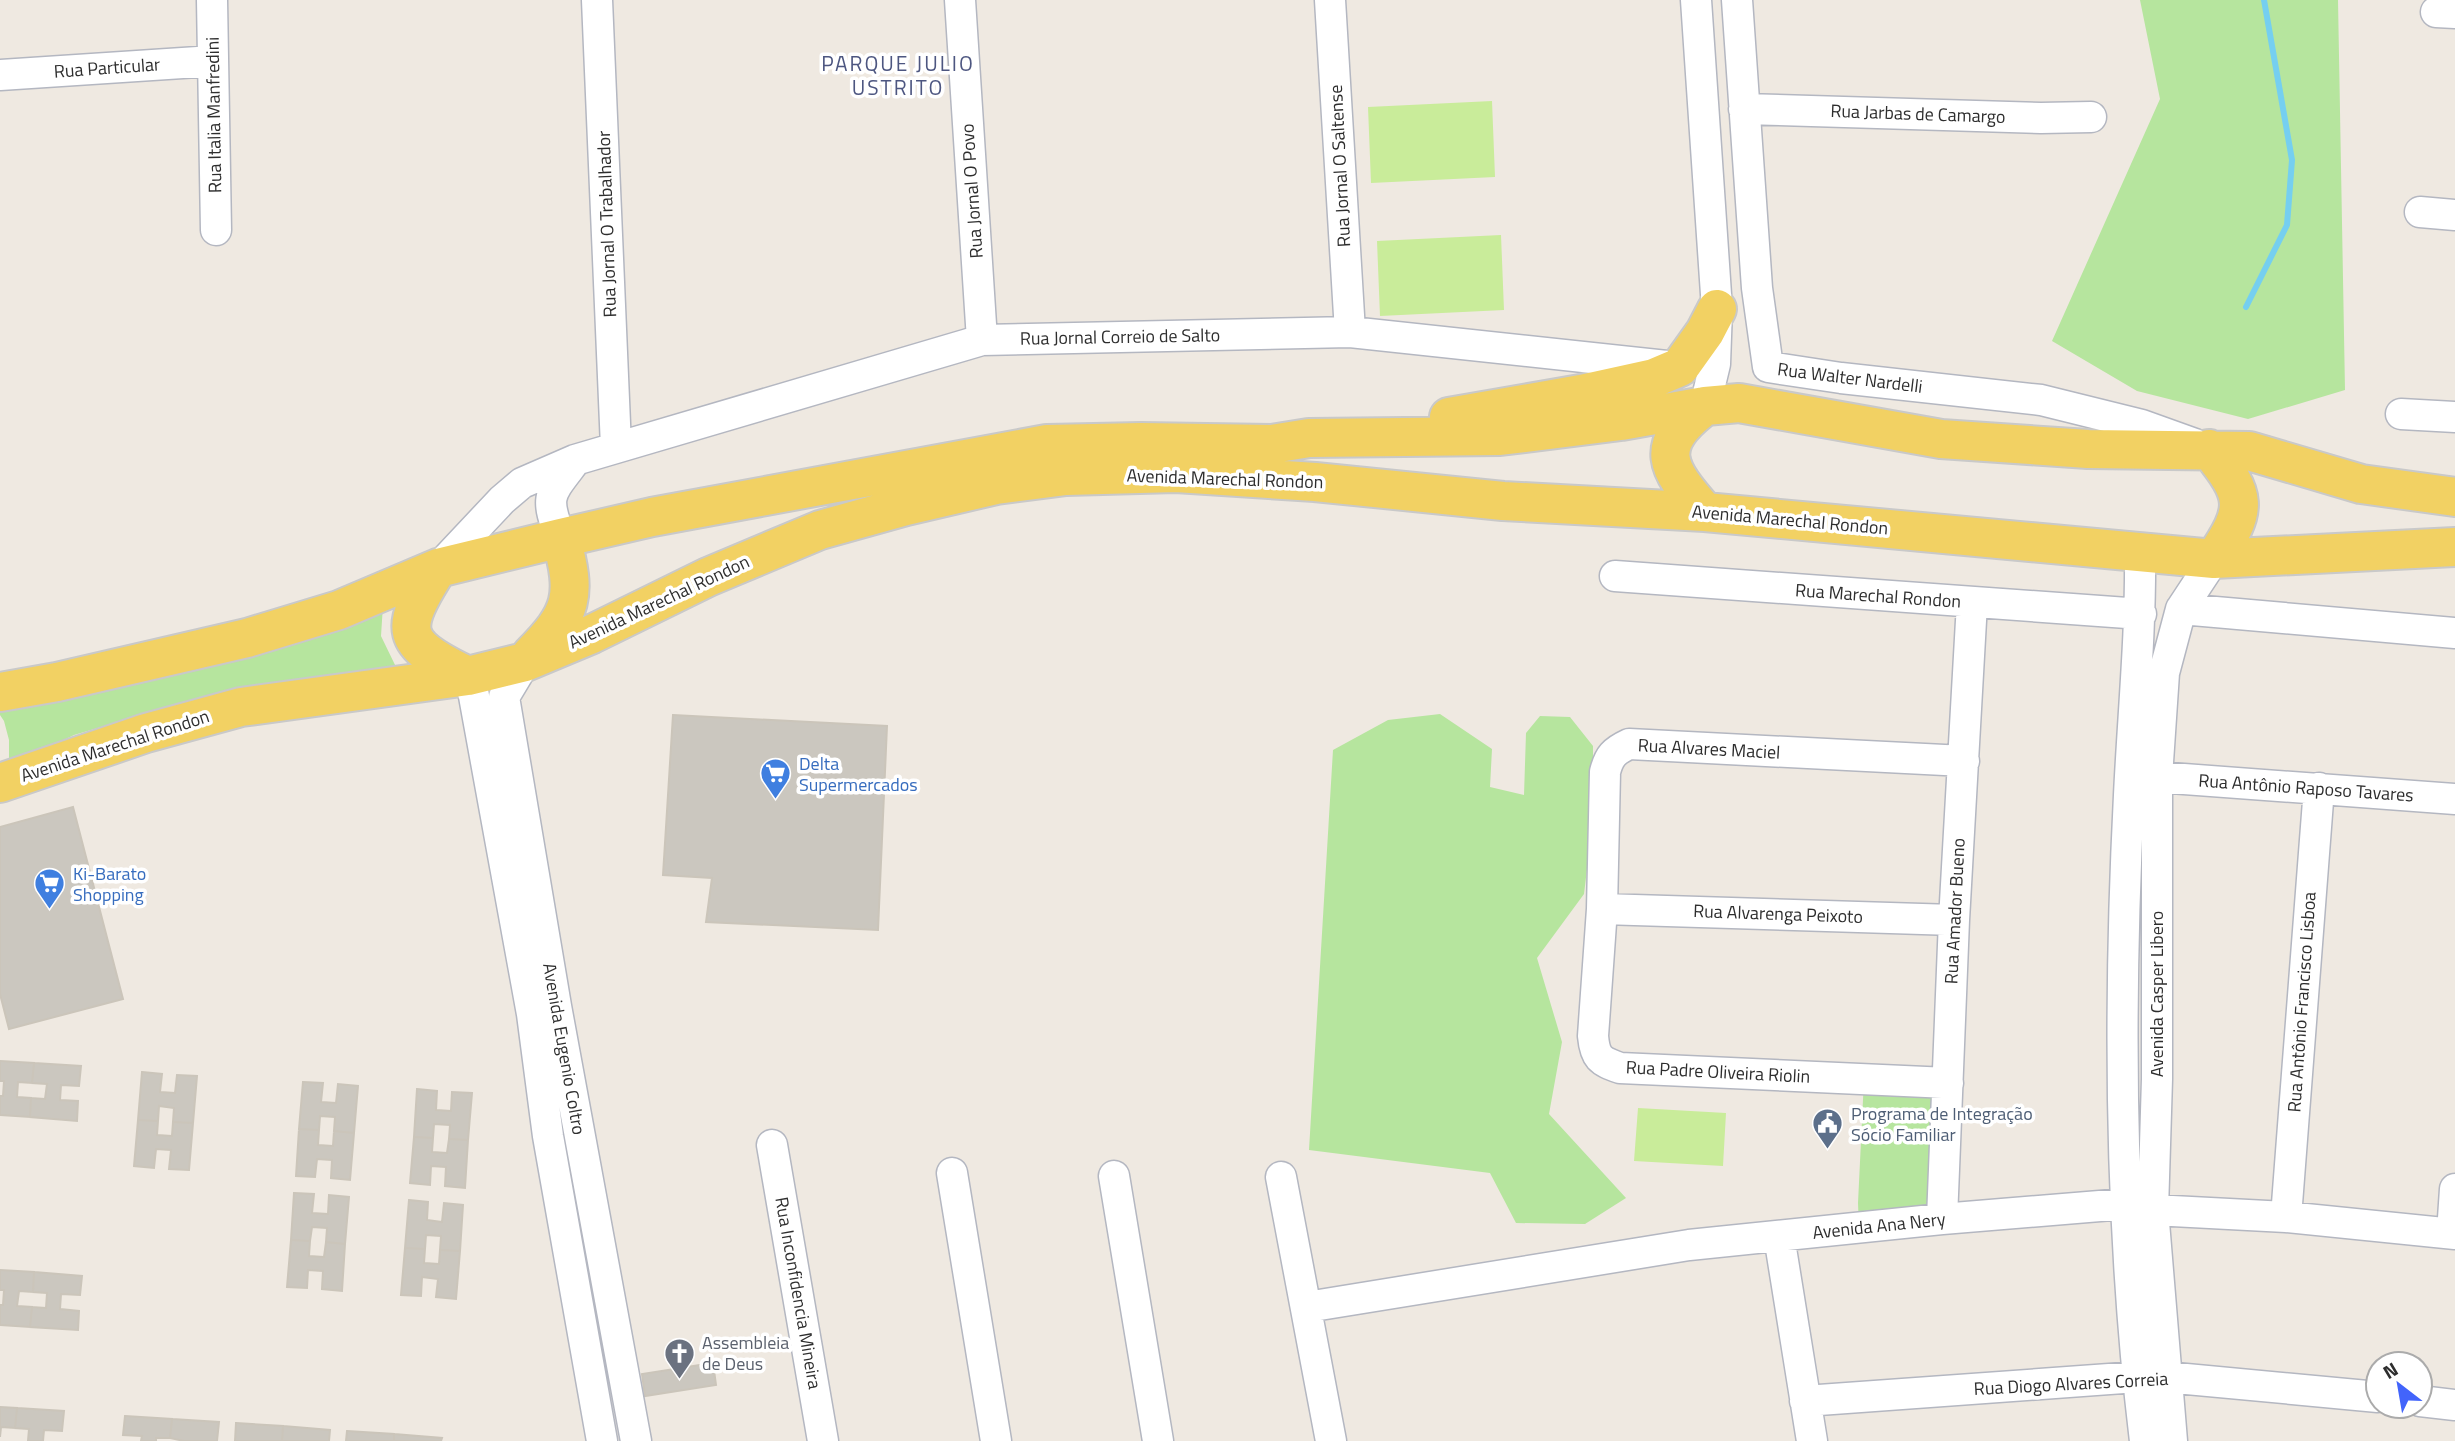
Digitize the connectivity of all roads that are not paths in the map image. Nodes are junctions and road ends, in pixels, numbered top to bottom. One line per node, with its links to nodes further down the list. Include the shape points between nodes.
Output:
1 (212, 0): 7 (street, Rua Italia Manfredini)
2 (597, 0): 22 (street, Rua Jornal O Trabalhador)
3 (960, 0): 16 (street, Rua Jornal O Povo)
4 (1330, 0): 15 (street, Rua Jornal O Saltense)
5 (1696, 0): 14 (street)
6 (1737, 0): 9 (street, Rua Walter Nardelli)
7 (214, 61): 8 (street, Rua Particular); 13 (street, Rua Italia Manfredini)
8 (0, 75)
9 (1744, 109): 10 (street, Rua Jarbas de Camargo); 23 (street, Rua Walter Nardelli, via 1756,288 1768,367 2040,401 2130,421)
10 (2091, 117)
11 (2420, 212): 12 (street)
12 (2455, 215)
13 (216, 230)
14 (1717, 309): 17 (main road); 18 (street, via 1715,364)
15 (1350, 332): 16 (street, Rua Jornal Correio de Salto); 17 (street, Rua Jornal Correio de Salto)
16 (982, 340): 22 (street, Rua Jornal Correio de Salto)
17 (1680, 367): 21 (main road, via 1654,378 1581,394)
18 (1705, 406): 21 (main road, Avenida Marechal Rondon, via 1500,436); 23 (main road, Avenida Marechal Rondon, via 1739,403 1941,439 2088,449); 26 (main road, via 1678,429 1670,448 1672,467 1682,486)
19 (2401, 414): 20 (street)
20 (2455, 417)
21 (1309, 438): 27 (main road, Avenida Marechal Rondon, via 1272,444 1047,444)
22 (616, 447): 24 (street, Rua Jornal Correio de Salto)
23 (2209, 449): 25 (main road, Avenida Marechal Rondon, via 2249,451 2361,484); 31 (main road, via 2240,496 2233,532)
24 (575, 460): 27 (street, via 551,492 551,509); 32 (street, Rua Jornal Correio de Salto, via 522,483)
25 (2455, 497)
26 (1705, 512): 30 (main road, Avenida Marechal Rondon); 39 (main road, Avenida Marechal Rondon, via 1503,501 1176,473 1066,476 996,485 820,530)
27 (561, 538): 29 (main road, Avenida Marechal Rondon); 34 (main road)
28 (2455, 547): 31 (main road, Avenida Marechal Rondon)
29 (514, 550): 32 (main road, Avenida Marechal Rondon); 34 (main road, via 544,564)
30 (2140, 551): 31 (main road, Avenida Marechal Rondon); 37 (street, Avenida Casper Libero)
31 (2214, 559): 36 (street, Avenida Casper Libero)
32 (438, 568): 40 (main road, via 416,602 411,633 436,661); 41 (main road, Avenida Marechal Rondon, via 339,610 247,638)
33 (1615, 576): 35 (street, Rua Marechal Rondon)
34 (570, 591): 39 (main road, via 566,613 555,631)
35 (1972, 603): 37 (street, Rua Marechal Rondon); 42 (street, Rua Amador Bueno)
36 (2181, 609): 38 (street); 43 (street, Avenida Casper Libero, via 2164,673)
37 (2141, 614): 56 (street, Avenida Casper Libero, via 2124,972)
38 (2455, 633)
39 (525, 662): 40 (main road, Avenida Marechal Rondon); 49 (street, Avenida Eugenio Coltro, via 504,697)
40 (468, 676): 44 (main road, Avenida Marechal Rondon, via 242,707 146,733); 49 (street, Avenida Eugenio Coltro)
41 (0, 692)
42 (1964, 761): 47 (street, Rua Alvares Maciel, via 1629,744 1615,751 1605,772); 48 (street, Rua Amador Bueno)
43 (2157, 777): 45 (street, Rua Antônio Raposo Tavares); 56 (street, Avenida Casper Libero, via 2157,1079)
44 (0, 783)
45 (2319, 788): 46 (street, Rua Antônio Raposo Tavares); 57 (street, Rua Antônio Francisco Lisboa)
46 (2455, 799)
47 (1602, 908): 48 (street, Rua Alvarenga Peixoto); 50 (street, Rua Padre Oliveira Riolin, via 1593,1036 1594,1051 1603,1062 1620,1068)
48 (1954, 920): 50 (street, Rua Amador Bueno)
49 (544, 1010): 62 (street, Avenida Eugenio Coltro); 63 (street, Avenida Eugenio Coltro, via 548,1136)
50 (1948, 1083): 58 (street, Rua Amador Bueno)
51 (772, 1145): 71 (street, Rua Inconfidencia Mineira)
52 (952, 1173): 72 (street)
53 (1114, 1176): 73 (street)
54 (1281, 1177): 61 (street)
55 (2455, 1189): 59 (street)
56 (2138, 1207): 57 (street, Avenida Ana Nery); 58 (street, Avenida Ana Nery); 64 (street, Avenida Casper Libero)
57 (2286, 1217): 59 (street, Avenida Ana Nery)
58 (1942, 1219): 60 (street, Avenida Ana Nery)
59 (2454, 1233)
60 (1779, 1236): 61 (street, Avenida Ana Nery, via 1689,1245); 66 (street)
61 (1307, 1307): 74 (street)
62 (616, 1337): 63 (street); 70 (street, Avenida Eugenio Coltro)
63 (585, 1342): 69 (street, Avenida Eugenio Coltro)
64 (2151, 1377): 65 (street, Rua Diogo Alvares Correia); 66 (street, Rua Diogo Alvares Correia); 76 (street, Avenida Casper Libero); 77 (street, Avenida Casper Libero)
65 (2364, 1396)
66 (1805, 1401): 75 (street)
67 (2434, 1403): 68 (street)
68 (2455, 1405)
69 (602, 1441)
70 (636, 1441)
71 (823, 1441)
72 (996, 1441)
73 (1158, 1441)
74 (1331, 1441)
75 (1812, 1441)
76 (2144, 1441)
77 (2172, 1441)

